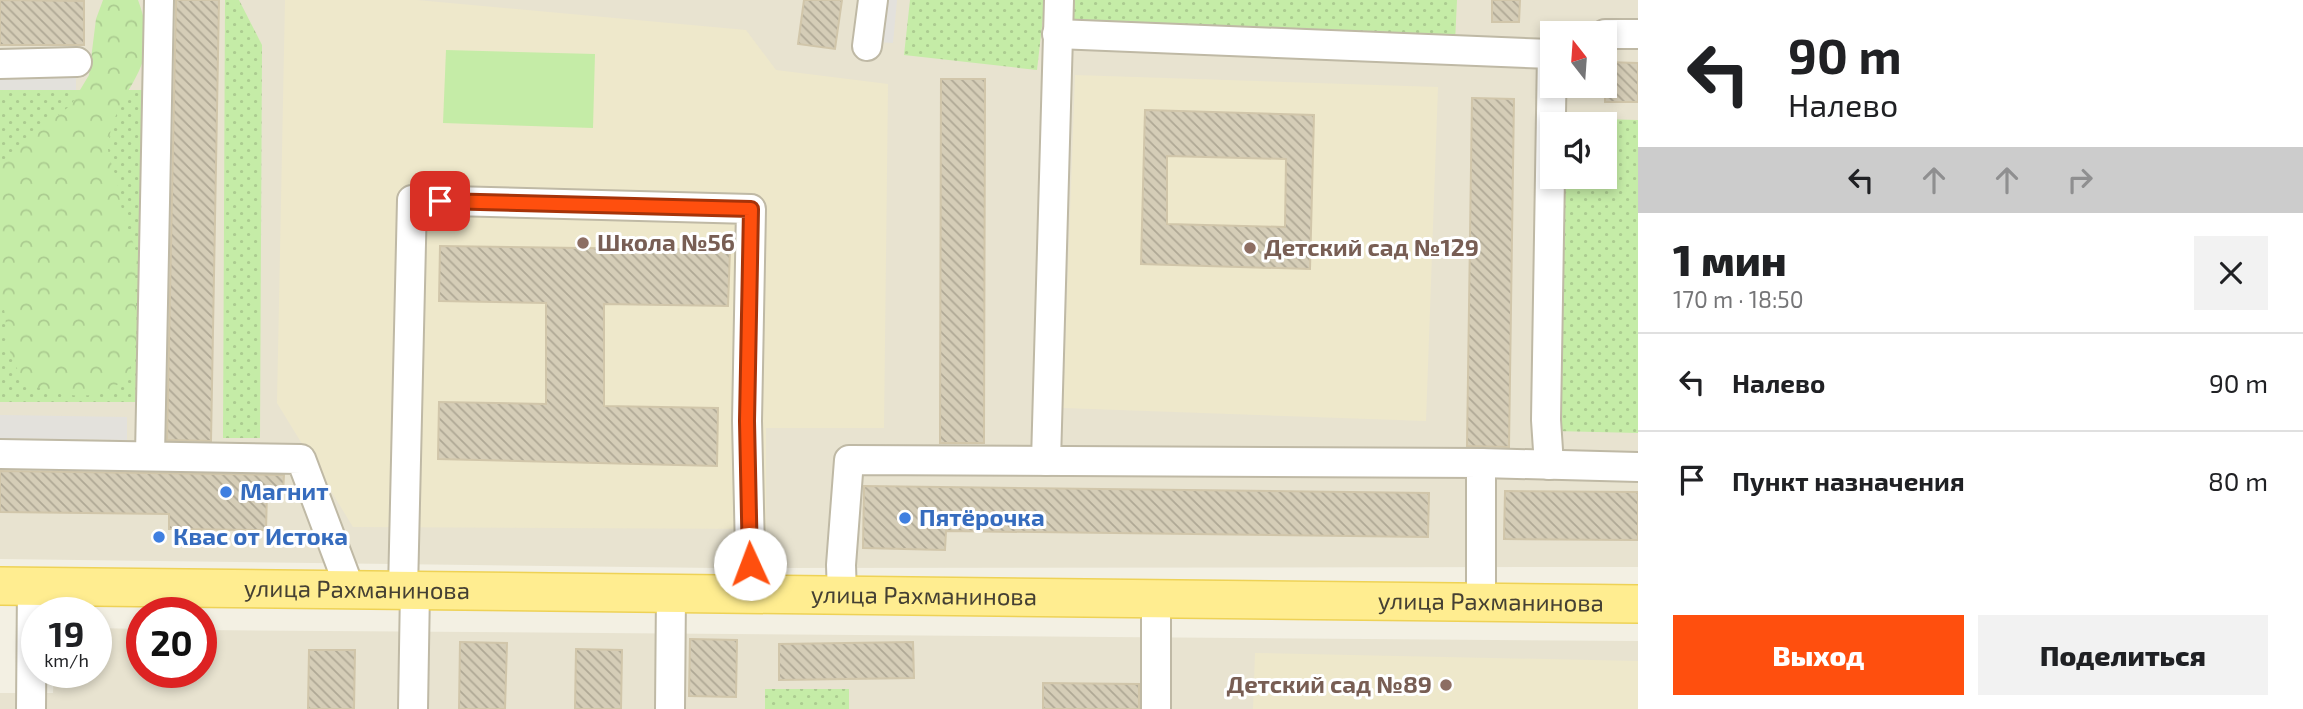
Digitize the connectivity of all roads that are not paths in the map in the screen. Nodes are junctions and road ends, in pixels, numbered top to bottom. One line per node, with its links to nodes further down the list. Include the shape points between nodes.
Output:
1 (159, 0): 13 (street)
2 (873, 0): 7 (street)
3 (1059, 0): 4 (street)
4 (1057, 34): 8 (street); 14 (street)
5 (1617, 34): 6 (street)
6 (1638, 34)
7 (867, 46)
8 (1540, 54)
9 (77, 62): 10 (street)
10 (0, 64)
11 (1551, 98): 16 (street)
12 (0, 454): 13 (street)
13 (150, 455): 19 (street, via 301,459)
14 (1046, 461): 15 (street); 23 (street, via 849,460)
15 (1481, 463): 16 (street); 25 (street)
16 (1549, 465): 17 (street)
17 (1638, 467)
18 (16, 586): 19 (main road, улица Рахманинова); 27 (street)
19 (349, 589): 20 (main road, улица Рахманинова)
20 (409, 590): 21 (main road, улица Рахманинова); 22 (street, via 412,200 751,209 747,421); 28 (street)
21 (671, 593): 22 (main road, улица Рахманинова); 29 (street)
22 (751, 594): 23 (main road, улица Рахманинова)
23 (842, 595): 24 (main road, улица Рахманинова)
24 (1156, 598): 25 (main road, улица Рахманинова); 30 (street)
25 (1481, 602): 26 (main road, улица Рахманинова)
26 (1638, 604)
27 (31, 709)
28 (412, 709)
29 (670, 709)
30 (1156, 709)

